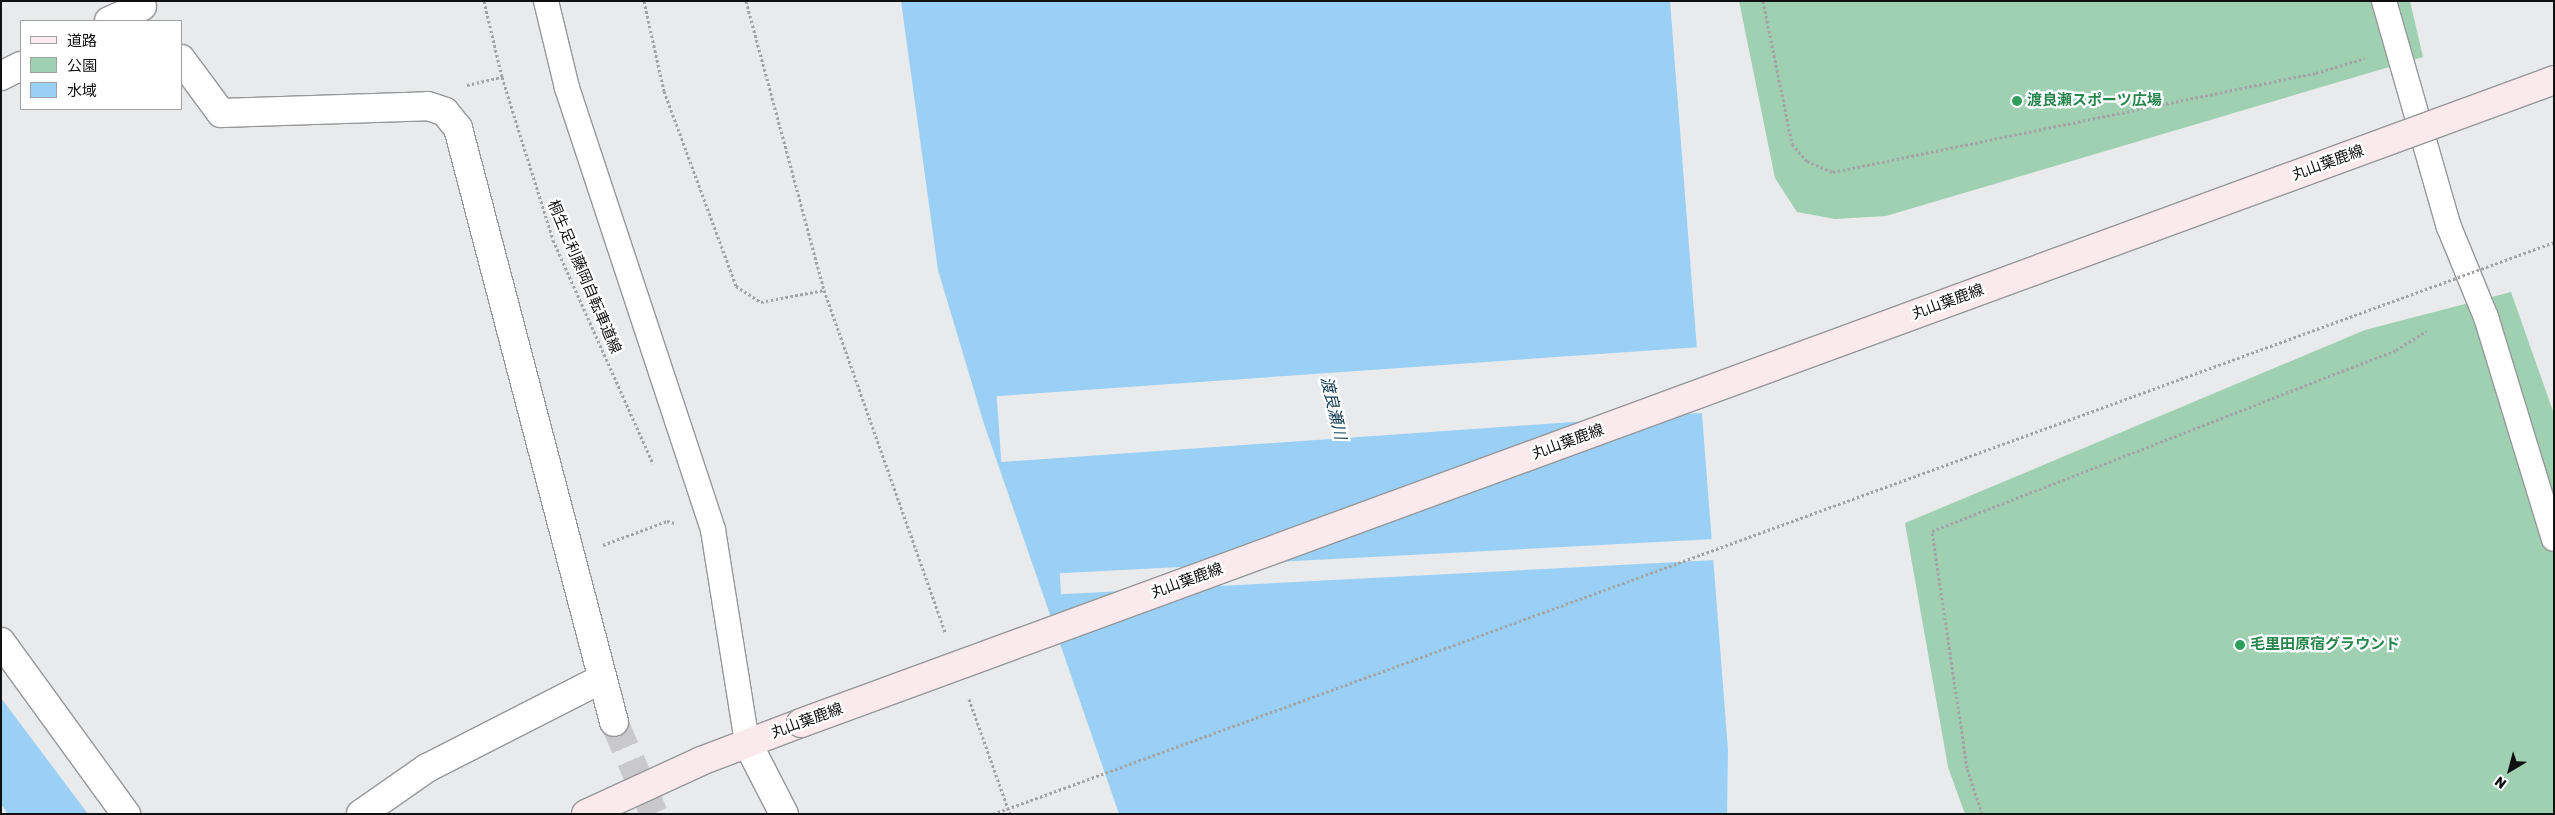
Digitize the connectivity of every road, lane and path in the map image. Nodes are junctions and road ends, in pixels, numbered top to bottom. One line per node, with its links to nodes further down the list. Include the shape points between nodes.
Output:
1 (484, 1): 13 (path, 桐生足利藤岡自転車道線)
2 (546, 1): 30 (lane, via 570,98 713,530)
3 (644, 1): 17 (path, via 664,91 736,286 761,302)
4 (746, 1): 17 (path)
5 (1763, 1): 9 (path, via 1792,144 1807,161 1833,172 2316,73)
6 (2384, 1): 9 (lane)
7 (144, 10): 8 (street)
8 (112, 20)
9 (2395, 49): 23 (lane, via 2449,227 2486,317)
10 (182, 61): 27 (street, via 221,113 428,106 445,112 458,128)
11 (20, 66): 12 (street)
12 (1, 76)
13 (502, 78): 15 (path); 19 (path, 桐生足利藤岡自転車道線, via 553,240)
14 (2554, 80): 30 (main road, 丸山葉鹿線, bridge)
15 (457, 87)
16 (2554, 242): 35 (path, bridge)
17 (824, 290): 25 (path)
18 (2427, 331): 37 (path, via 2396,350 1932,531 1967,768)
19 (656, 471)
20 (676, 516): 22 (path)
21 (667, 521): 24 (path)
22 (680, 524)
23 (2554, 539)
24 (598, 548)
25 (947, 636)
26 (1, 642): 31 (street)
27 (600, 680): 29 (street); 32 (street, via 427,768)
28 (967, 692): 36 (path)
29 (614, 722)
30 (747, 742): 33 (main road, 丸山葉鹿線); 34 (street)
31 (126, 814)
32 (361, 814)
33 (586, 814)
34 (784, 814)
35 (993, 814)
36 (1010, 814)
37 (1982, 814)

